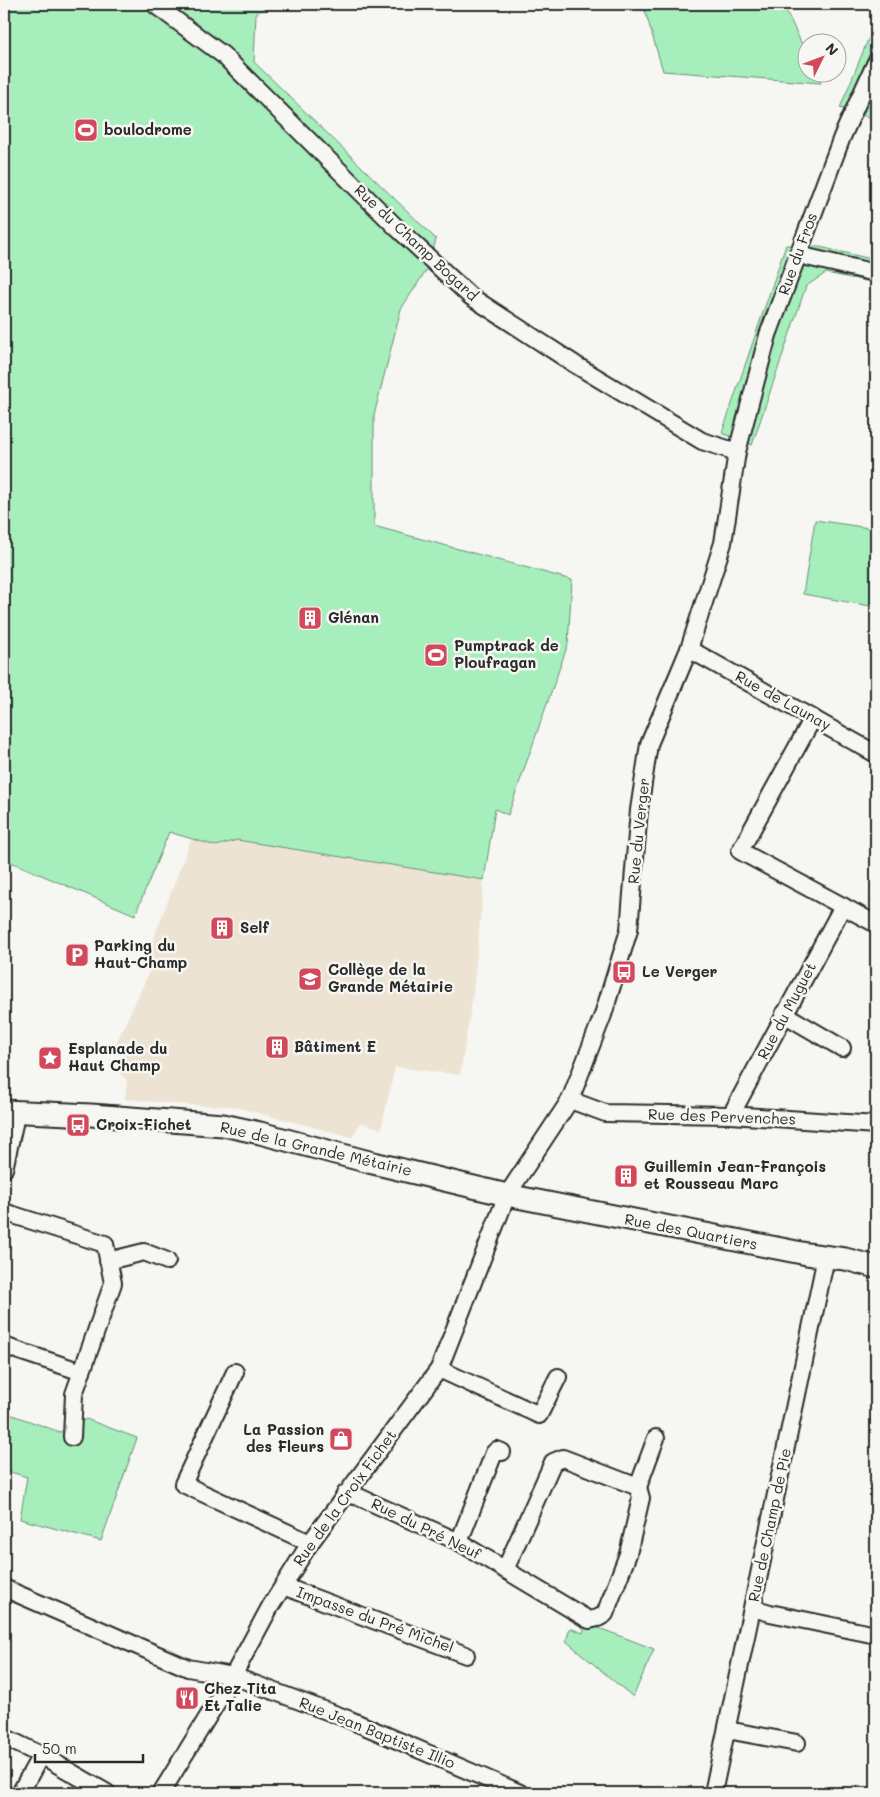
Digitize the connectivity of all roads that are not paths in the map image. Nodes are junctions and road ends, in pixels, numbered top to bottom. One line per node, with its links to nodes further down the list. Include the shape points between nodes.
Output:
1 (154, 4): 5 (street, Rue du Champ Bogard, via 223,55 470,296 702,441)
2 (876, 62): 3 (street, Rue du Fros, via 842,137)
3 (798, 253): 4 (street); 5 (street, Rue du Fros, via 768,335)
4 (876, 273)
5 (736, 452): 6 (street, Rue du Verger, via 723,543)
6 (689, 649): 7 (street, Rue de Launay); 13 (street, Rue du Verger, via 649,744 639,810 629,930 603,1015)
7 (813, 718): 8 (street, Rue de Launay); 9 (street, via 740,852)
8 (876, 754)
9 (842, 906): 10 (street); 11 (street, Rue du Muguet)
10 (876, 924)
11 (784, 1014): 12 (street); 15 (street, Rue du Muguet)
12 (842, 1048)
13 (570, 1100): 15 (street, Rue des Pervenches, via 605,1113); 18 (street, Rue du Verger)
14 (10, 1111): 17 (street); 18 (main road, Rue de la Grande Métairie, via 223,1125)
15 (731, 1115): 16 (street, Rue des Pervenches)
16 (876, 1125)
17 (4, 1169)
18 (507, 1195): 20 (main road, Rue des Quartiers); 25 (street, Rue de la Croix Fichet)
19 (4, 1212): 22 (street, via 105,1244)
20 (826, 1257): 23 (main road, Rue des Quartiers); 39 (street, Rue de Champ de Pie)
21 (167, 1260): 22 (street, via 144,1252)
22 (108, 1261): 26 (street, via 113,1282)
23 (876, 1266)
24 (4, 1346): 26 (street)
25 (439, 1369): 28 (street, via 539,1416); 33 (street, Rue de la Croix Fichet)
26 (82, 1372): 29 (street, via 74,1394)
27 (236, 1372): 35 (street, via 183,1484)
28 (558, 1377)
29 (72, 1437)
30 (656, 1438): 32 (street, Rue du Pré Neuf)
31 (502, 1452): 34 (street, via 497,1450 494,1453)
32 (638, 1487): 36 (street, via 558,1458 553,1462); 36 (street, Rue du Pré Neuf, via 641,1498 628,1554 605,1614 589,1620)
33 (345, 1494): 34 (street, Rue du Pré Neuf, via 359,1497); 35 (street, Rue de la Croix Fichet)
34 (459, 1542): 36 (street, Rue du Pré Neuf)
35 (310, 1543): 37 (street, Rue de la Croix Fichet)
36 (505, 1570)
37 (283, 1586): 41 (street, Impasse du Pré Michel); 42 (street, Rue de la Croix Fichet)
38 (4, 1588): 42 (street, Rue Jean Baptiste Illio, via 188,1668)
39 (753, 1608): 40 (street); 43 (street, Rue de Champ de Pie)
40 (876, 1635)
41 (466, 1655)
42 (233, 1676): 49 (street, Rue de la Croix Fichet); 50 (street, Rue Jean Baptiste Illio, via 348,1720)
43 (728, 1730): 45 (street); 51 (street, Rue de Champ de Pie)
44 (4, 1737): 46 (street)
45 (797, 1743)
46 (41, 1755): 47 (street); 48 (street)
47 (20, 1793)
48 (107, 1793)
49 (161, 1793)
50 (520, 1793)
51 (713, 1793)

